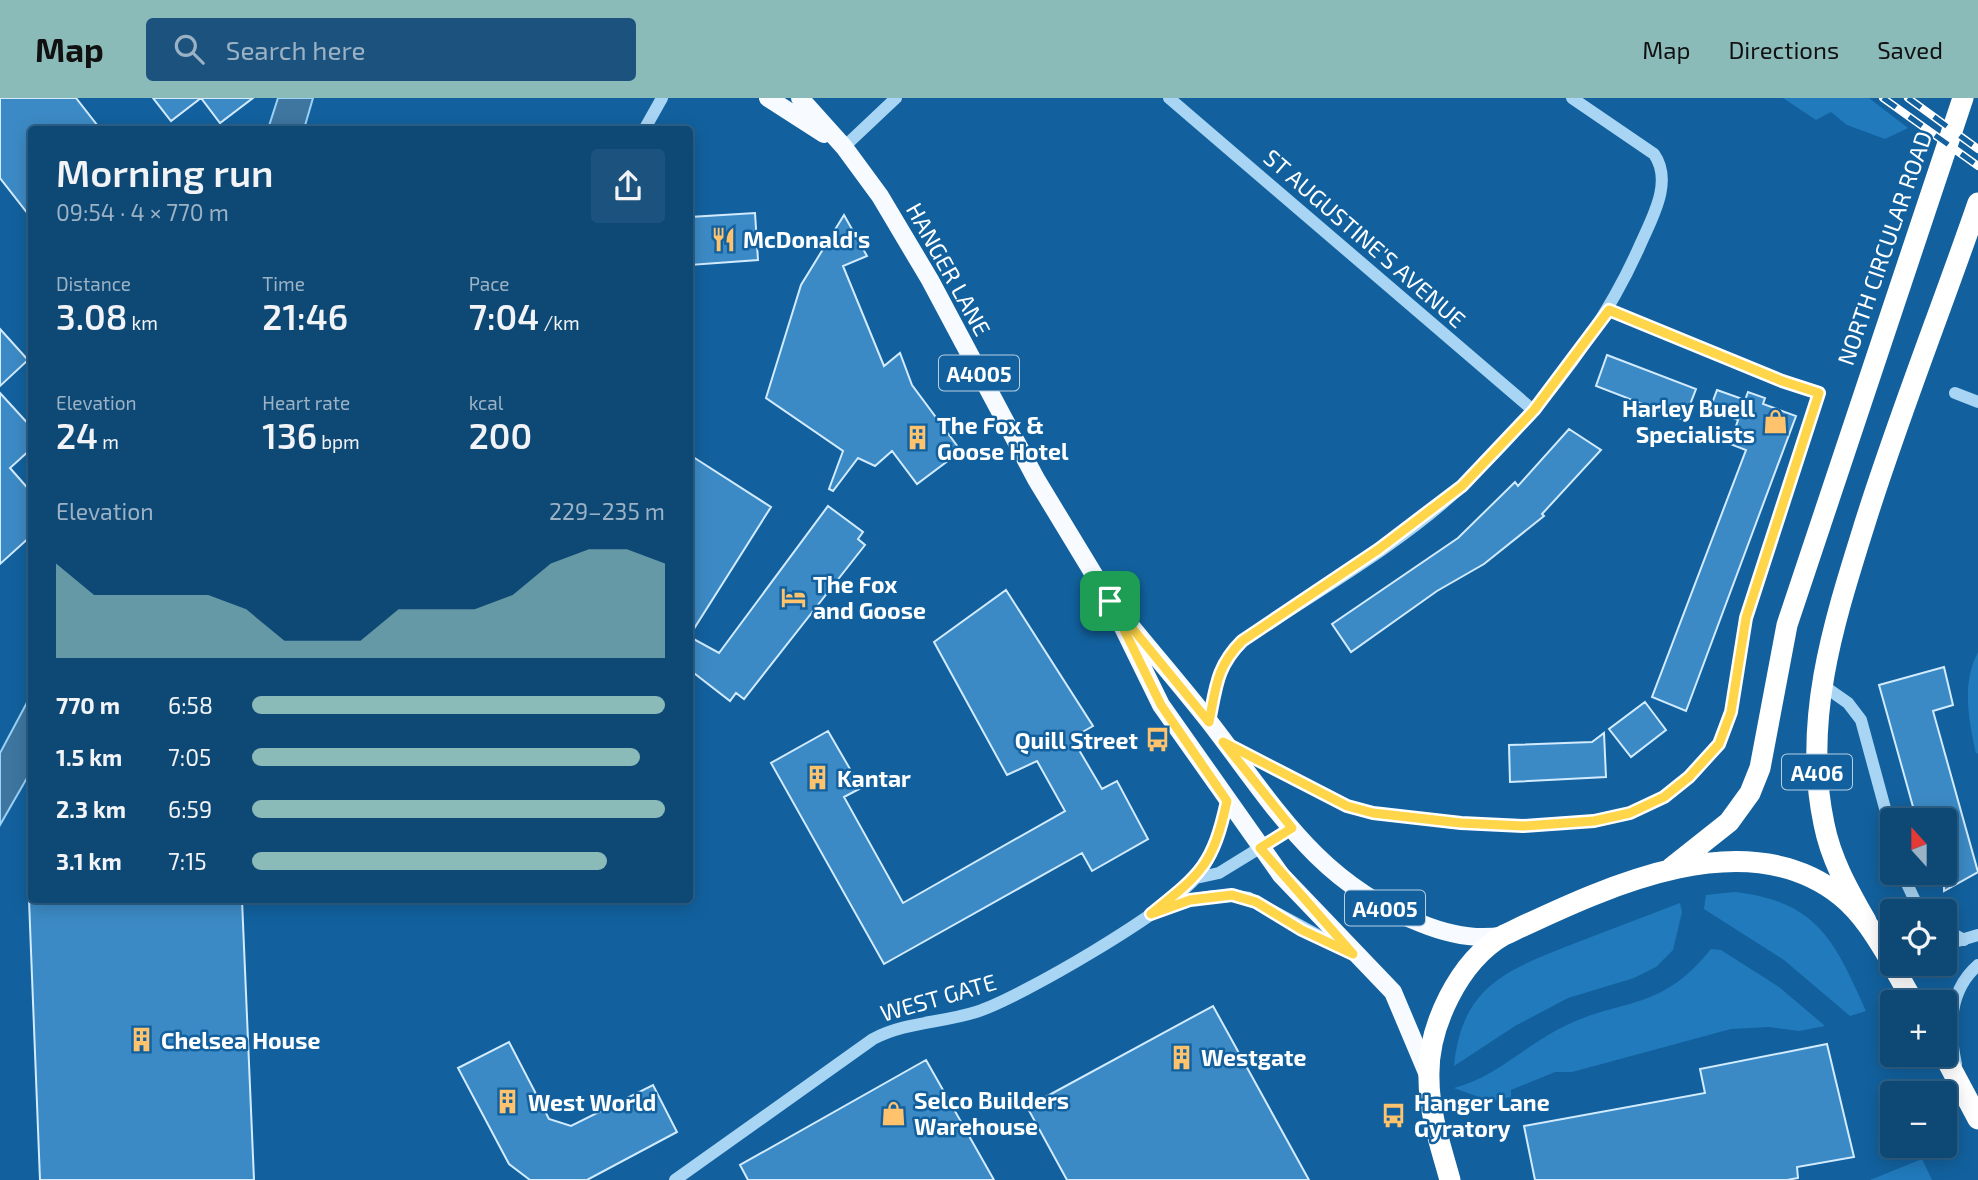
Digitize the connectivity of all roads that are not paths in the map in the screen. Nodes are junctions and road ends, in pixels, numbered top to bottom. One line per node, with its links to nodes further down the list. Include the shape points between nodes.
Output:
1 (662, 98): 8 (street)
2 (768, 98): 9 (main road, HANGER LANE / A4005)
3 (800, 98): 9 (main road, HANGER LANE / A4005)
4 (896, 98): 9 (street)
5 (1169, 98): 14 (street, ST AUGUSTINE'S AVENUE)
6 (1572, 98): 11 (street, via 1654,154 1662,167 1650,221)
7 (1963, 98): 23 (highway, NORTH CIRCULAR ROAD / A406, via 1787,625 1757,775 1745,802 1729,822)
8 (646, 126)
9 (845, 147): 15 (main road, HANGER LANE / A4005, via 923,268 1036,479)
10 (1978, 203): 16 (highway, A406, via 1899,415 1830,634)
11 (1609, 310): 14 (street); 18 (street, via 1819,393 1746,618 1731,712 1719,744 1664,797 1630,813 1594,821 1523,826 1461,823 1347,806)
12 (1955, 393): 13 (street)
13 (1978, 402)
14 (1534, 410): 17 (street, via 1462,486 1432,510 1242,641 1221,666)
15 (1110, 601): 17 (main road, HANGER LANE / A4005); 19 (main road, HANGER LANE / A4005, via 1161,705)
16 (1821, 684): 20 (street, via 1861,719); 26 (highway, A406, via 1816,746 1823,821 1836,864)
17 (1209, 722): 18 (main road, HANGER LANE / A4005)
18 (1223, 742): 21 (main road, HANGER LANE / A4005)
19 (1227, 801): 22 (main road, HANGER LANE / A4005); 24 (street, WEST GATE, via 1214,846)
20 (1885, 808)
21 (1292, 828): 22 (street, WEST GATE); 28 (main road, HANGER LANE / A4005, via 1333,874 1380,906 1442,932 1471,937)
22 (1260, 848): 24 (street, WEST GATE, via 1219,873); 34 (main road, HANGER LANE / A4005)
23 (1671, 868): 26 (highway, A406, via 1721,862 1783,867 1834,891); 28 (highway, A406)
24 (1196, 878): 25 (street, WEST GATE)
25 (1151, 914): 34 (street, WEST GATE, via 1190,900 1232,895 1256,902); 40 (street, WEST GATE, via 1000,1003 894,1028 873,1039)
26 (1866, 921): 27 (street); 33 (highway, A406)
27 (1880, 931)
28 (1504, 935): 37 (highway, A406, via 1475,960 1451,995 1434,1041)
29 (1978, 935): 31 (street)
30 (1957, 936): 31 (street)
31 (1964, 940): 32 (street)
32 (1957, 942)
33 (1880, 944)
34 (1353, 954): 37 (main road, HANGER LANE / A4005, via 1393,992)
35 (1978, 965): 38 (street, via 1960,986 1952,1016 1952,1044)
36 (1951, 1067): 38 (highway)
37 (1428, 1076): 41 (highway, A406)
38 (1961, 1086): 39 (highway)
39 (1978, 1119)
40 (675, 1180)
41 (1450, 1180)

